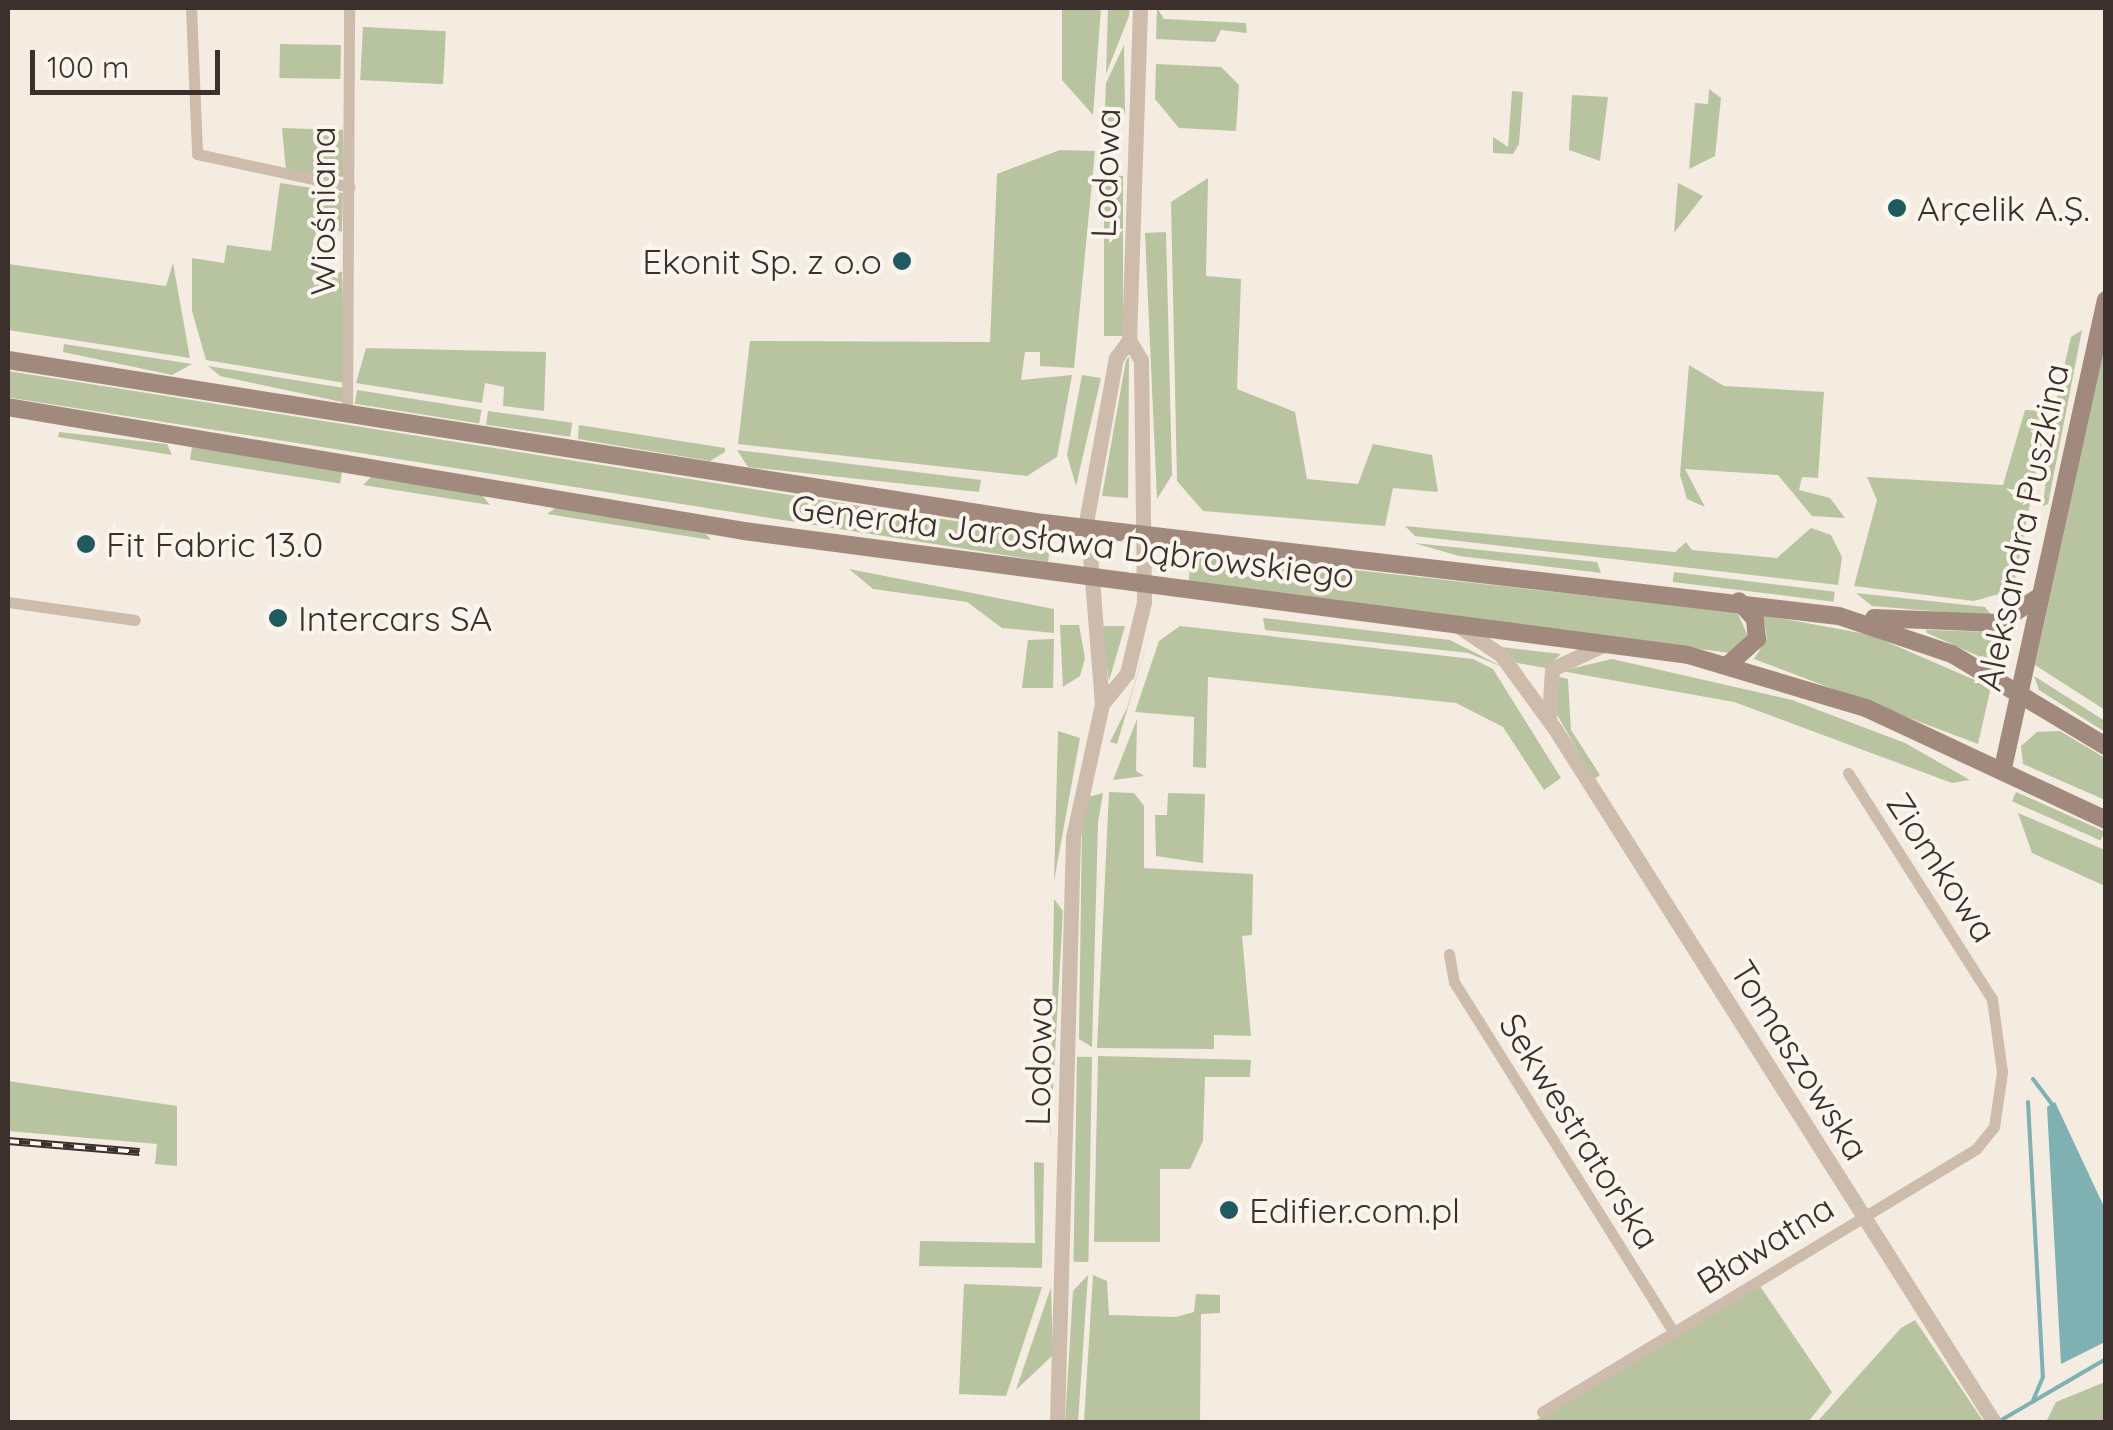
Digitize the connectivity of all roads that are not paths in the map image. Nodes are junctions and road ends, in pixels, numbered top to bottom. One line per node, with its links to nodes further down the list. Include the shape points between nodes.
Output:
1 (191, 8): 4 (street, via 197,154)
2 (349, 8): 4 (street, Wiośniana)
3 (1140, 8): 6 (street, Lodowa)
4 (350, 187): 9 (street, Wiośniana)
5 (2106, 300): 14 (main road, Aleksandra Puszkina)
6 (1129, 340): 10 (street, Lodowa, via 1116,358); 11 (street, Lodowa, via 1141,360)
7 (8, 360): 9 (main road, Generała Jarosława Dąbrowskiego)
8 (8, 407): 12 (main road, Generała Jarosława Dąbrowskiego)
9 (347, 414): 10 (main road, Generała Jarosława Dąbrowskiego)
10 (1088, 527): 11 (main road, Generała Jarosława Dąbrowskiego); 12 (street, Lodowa)
11 (1141, 532): 13 (street, Lodowa); 15 (main road, Generała Jarosława Dąbrowskiego)
12 (1091, 579): 13 (main road, Generała Jarosława Dąbrowskiego); 23 (street, Lodowa)
13 (1143, 586): 19 (main road, Generała Jarosława Dąbrowskiego); 23 (street, Lodowa, via 1126,673)
14 (2039, 597): 17 (main road, Generała Jarosława Dąbrowskiego, via 1993,624); 22 (main road, Aleksandra Puszkina)
15 (1738, 601): 17 (main road, Generała Jarosława Dąbrowskiego); 21 (main road, via 1755,620 1757,639)
16 (8, 602): 18 (street)
17 (1840, 616): 22 (main road, Generała Jarosława Dąbrowskiego, via 1925,642)
18 (135, 620)
19 (1454, 624): 20 (main road, Generała Jarosława Dąbrowskiego); 24 (street, Tomaszowska, via 1501,655)
20 (1611, 642): 21 (main road, Generała Jarosława Dąbrowskiego); 24 (street, Tomaszowska, via 1552,669 1545,698)
21 (1729, 664): 26 (main road, Generała Jarosława Dąbrowskiego, via 1866,708)
22 (2019, 692): 25 (main road, Generała Jarosława Dąbrowskiego); 26 (main road, Aleksandra Puszkina)
23 (1102, 704): 35 (street, Lodowa, via 1073,837)
24 (1555, 730): 31 (street, Tomaszowska)
25 (2106, 746)
26 (2003, 768): 28 (main road, Generała Jarosława Dąbrowskiego)
27 (1848, 773): 30 (street, Ziomkowa)
28 (2106, 820)
29 (1448, 954): 32 (street, Sekwestratorska, via 1454,982)
30 (1988, 991): 31 (street, Bławatna, via 2002,1072 1994,1127 1976,1149)
31 (1864, 1216): 32 (street, Bławatna); 34 (street, Tomaszowska)
32 (1674, 1333): 33 (street, Bławatna)
33 (1542, 1412)
34 (1993, 1420)
35 (1057, 1422)

